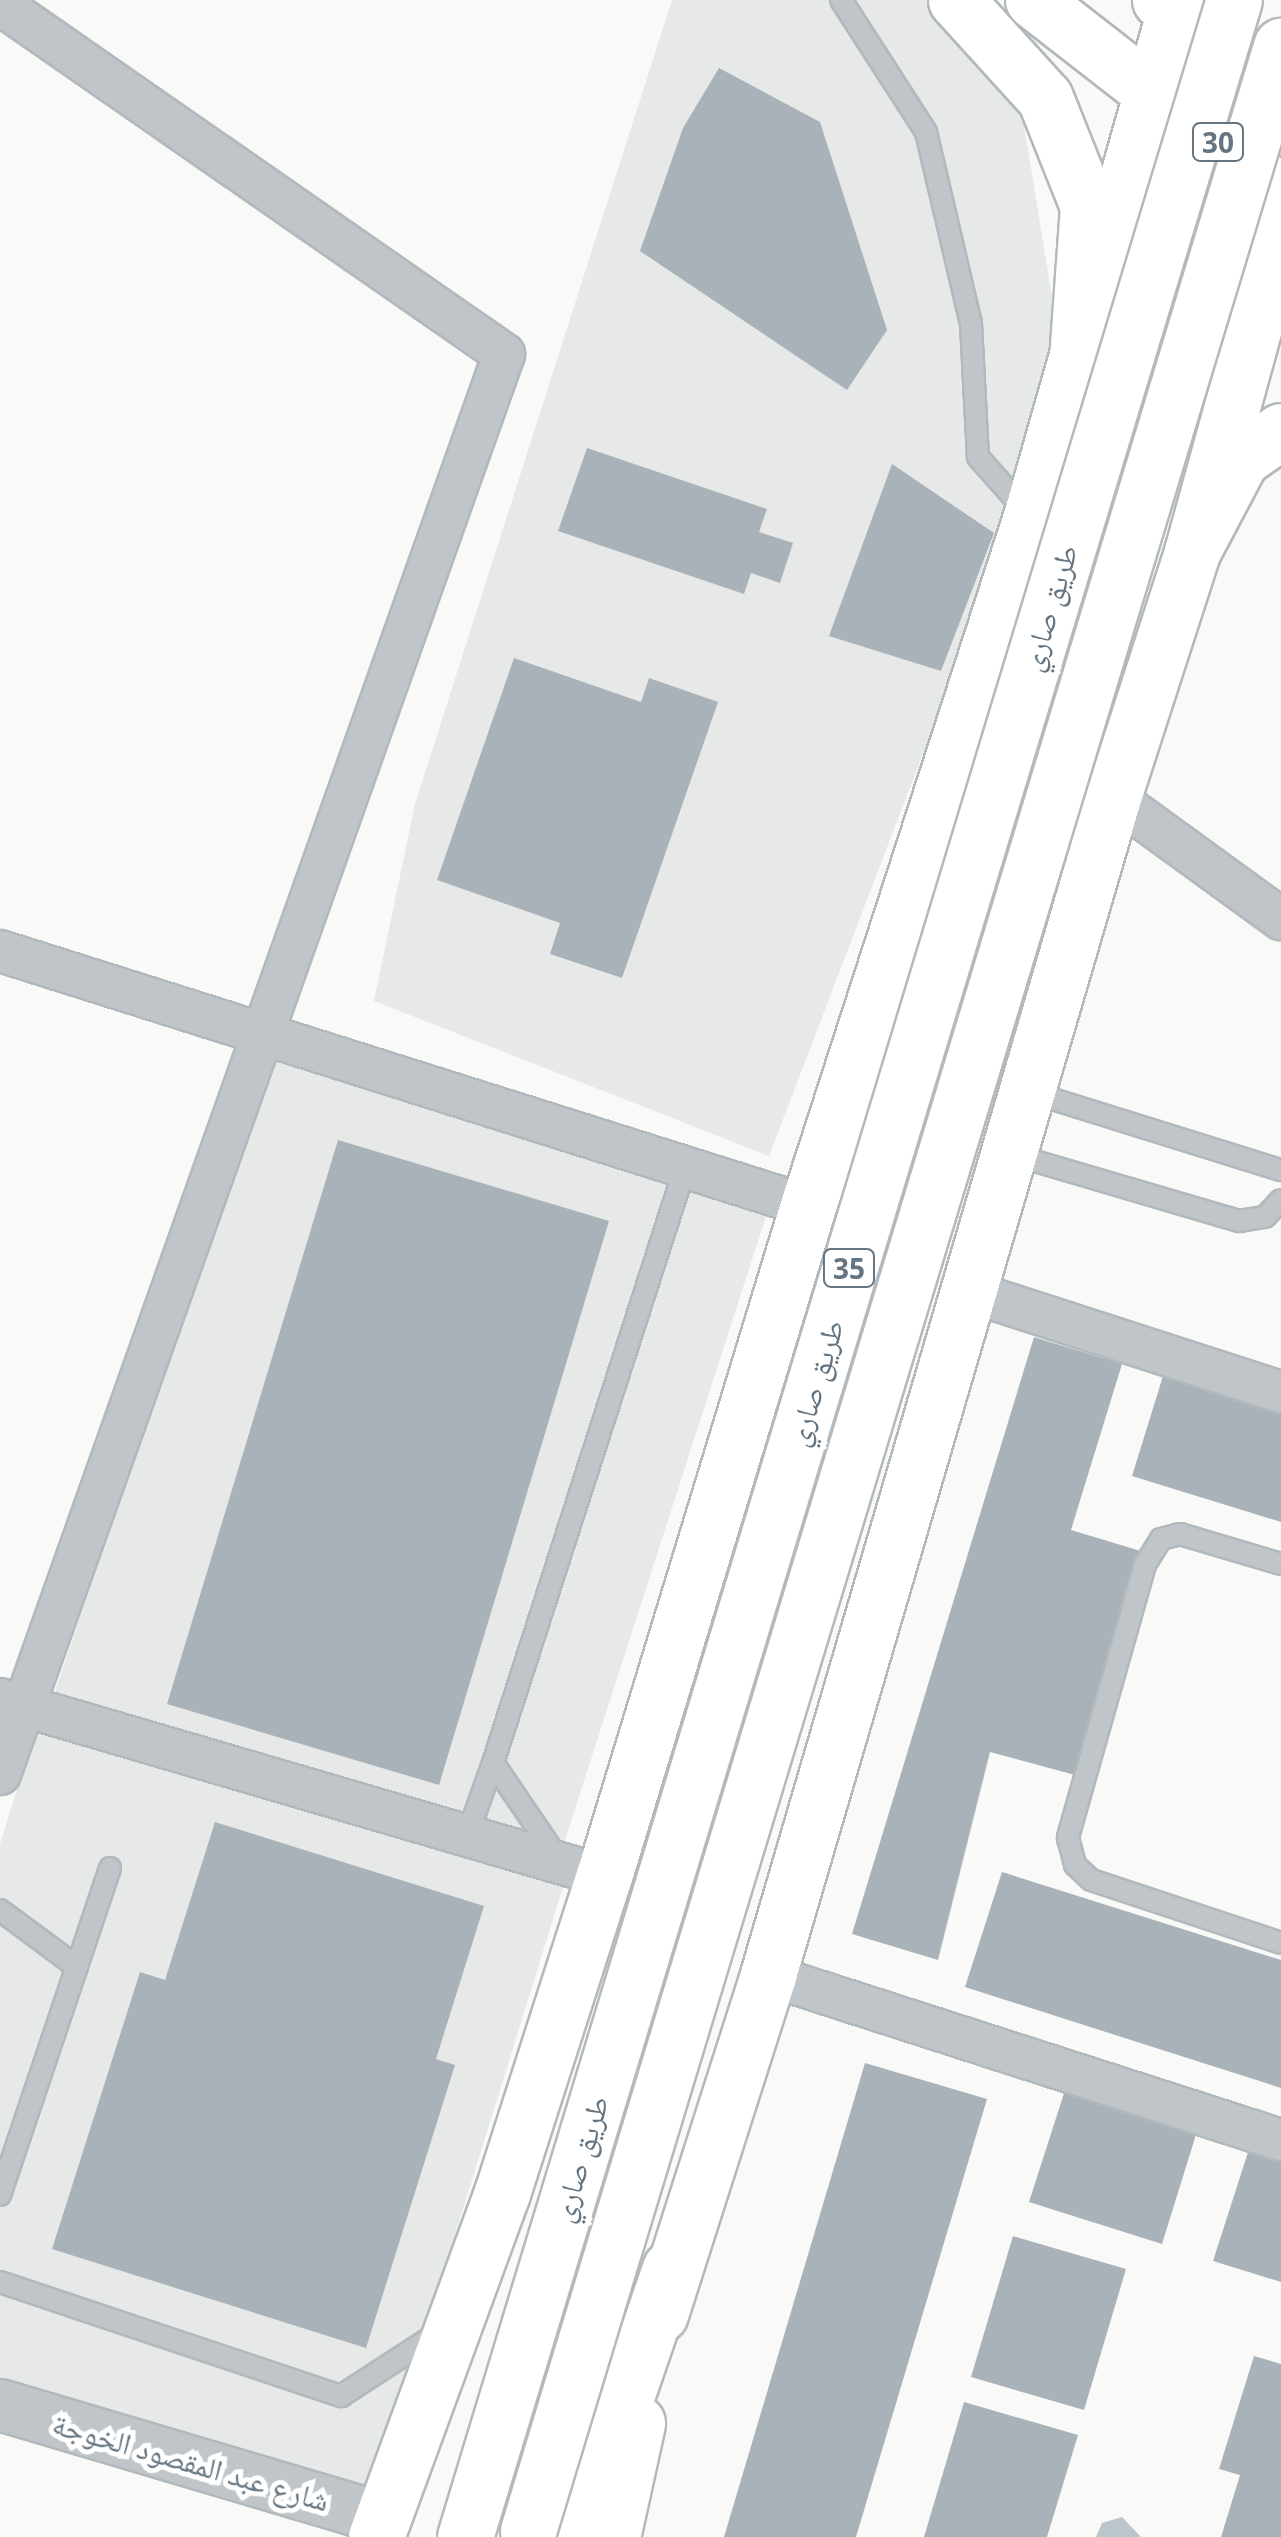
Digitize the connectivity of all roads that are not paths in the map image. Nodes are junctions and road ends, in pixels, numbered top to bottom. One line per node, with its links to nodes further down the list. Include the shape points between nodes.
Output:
1 (841, 0): 14 (lane, via 926,132 971,324 978,457)
2 (956, 0): 12 (main road, via 1045,98 1088,206)
3 (1034, 0): 9 (main road, 30)
4 (1234, 0): 48 (main road, طريق صاري / 35, bridge)
5 (0, 4): 19 (street, via 504,354)
6 (1171, 4): 8 (main road); 9 (main road, طريق صاري)
7 (1281, 46): 47 (main road, طريق صاري / 35, bridge)
8 (1281, 83)
9 (1156, 90): 10 (main road, 30); 12 (main road, طريق صاري)
10 (1281, 193)
11 (1281, 229): 15 (main road)
12 (1078, 346): 14 (main road, طريق صاري)
13 (1281, 431): 15 (main road, via 1241,459)
14 (1031, 517): 15 (main road, via 1119,326 1176,302 1187,306 1212,342); 25 (main road, طريق صاري)
15 (1192, 552): 16 (main road)
16 (1113, 797): 17 (street); 20 (main road)
17 (1281, 919)
18 (0, 951): 19 (street)
19 (262, 1035): 22 (street); 29 (street)
20 (1029, 1092): 21 (main road); 23 (lane)
21 (1011, 1154): 24 (lane, via 1240,1221 1266,1217); 26 (main road)
22 (686, 1168): 25 (street); 30 (lane)
23 (1281, 1170)
24 (1281, 1200)
25 (808, 1206): 34 (main road, طريق صاري)
26 (968, 1291): 27 (street); 38 (main road)
27 (1281, 1392)
28 (1281, 1564): 36 (lane, via 1180,1534 1162,1539 1145,1565 1068,1838 1075,1865 1091,1880)
29 (12, 1702): 31 (street); 32 (street)
30 (492, 1764): 32 (lane); 34 (lane)
31 (0, 1774)
32 (467, 1836): 34 (street)
33 (110, 1868): 37 (lane)
34 (583, 1870): 40 (main road, طريق صاري)
35 (0, 1910): 37 (lane)
36 (1281, 1943)
37 (77, 1967): 41 (lane)
38 (768, 1975): 39 (street); 42 (main road)
39 (1281, 2140)
40 (502, 2193): 44 (main road, طريق صاري); 46 (main road)
41 (0, 2195)
42 (670, 2268): 47 (main road); 49 (main road)
43 (0, 2282): 44 (lane, via 342,2396)
44 (454, 2322): 46 (main road, طريق صاري)
45 (0, 2405): 46 (street, شارع عبد المقصود الخوجة)
46 (391, 2531)
47 (544, 2535)
48 (465, 2537)
49 (612, 2537)

